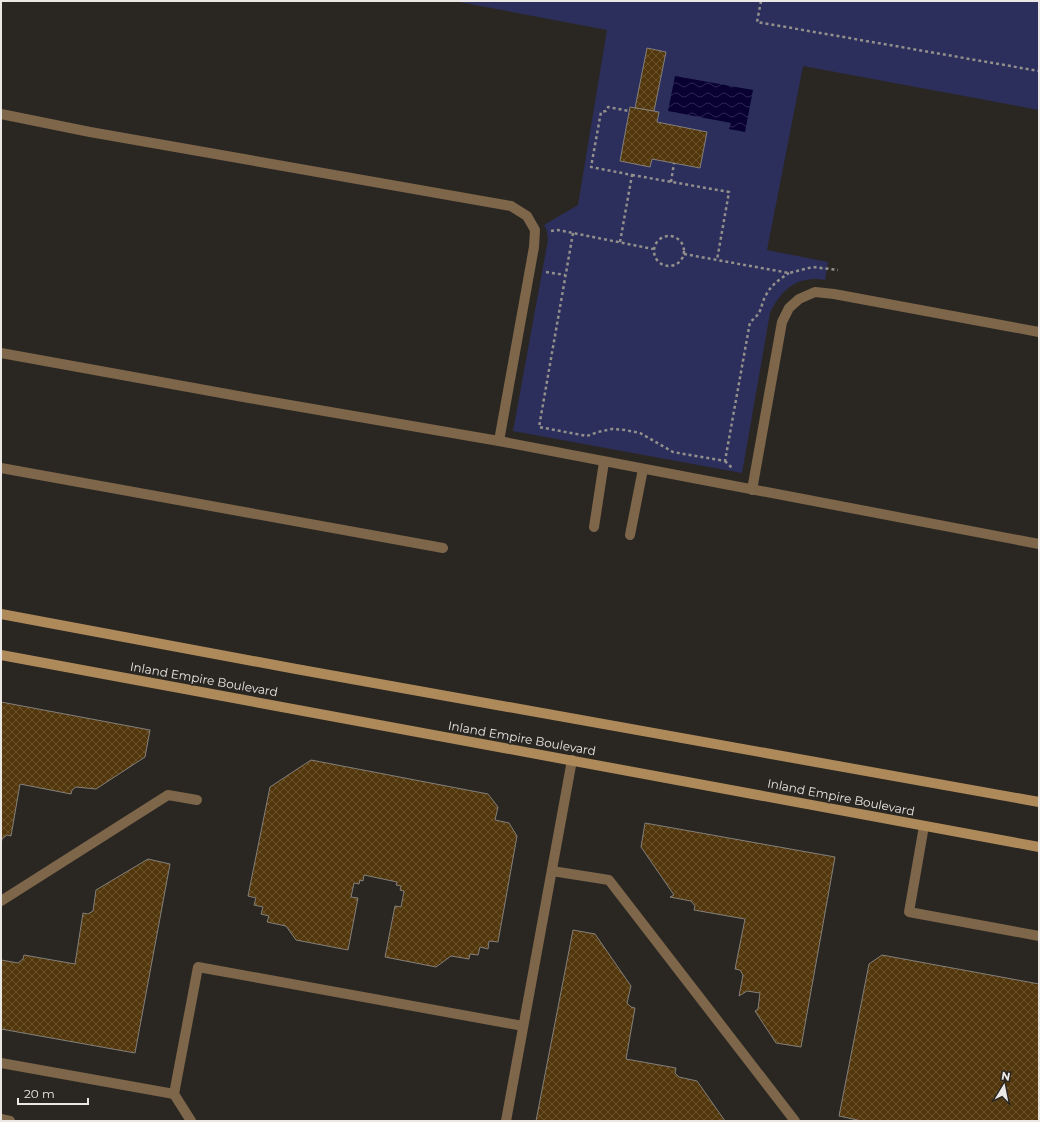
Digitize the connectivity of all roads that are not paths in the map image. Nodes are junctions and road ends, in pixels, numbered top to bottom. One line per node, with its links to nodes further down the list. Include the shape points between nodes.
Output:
1 (1, 114): 4 (lane, via 511,206 527,216 535,230 533,254)
2 (1039, 332): 8 (lane, via 834,294 815,292 799,299 789,308 782,322)
3 (1, 352): 4 (lane)
4 (499, 441): 5 (lane)
5 (604, 462): 7 (lane); 9 (lane)
6 (1, 468): 12 (lane)
7 (644, 469): 8 (lane); 10 (lane)
8 (752, 490): 11 (lane)
9 (594, 527)
10 (630, 535)
11 (1039, 544)
12 (443, 548)
13 (1, 614): 17 (main road)
14 (1, 655): 15 (main road, Inland Empire Boulevard)
15 (572, 760): 18 (main road, Inland Empire Boulevard); 20 (lane)
16 (197, 800): 21 (lane, via 168,795)
17 (1039, 802)
18 (924, 826): 19 (main road, Inland Empire Boulevard); 22 (lane, via 909,912)
19 (1039, 847)
20 (552, 871): 23 (lane); 30 (lane, via 609,880)
21 (1, 900)
22 (1039, 936)
23 (523, 1026): 25 (lane, via 198,967); 29 (lane)
24 (1, 1063): 25 (lane)
25 (174, 1094): 28 (lane)
26 (1, 1119): 27 (lane)
27 (10, 1121)
28 (191, 1121)
29 (506, 1121)
30 (796, 1121)

